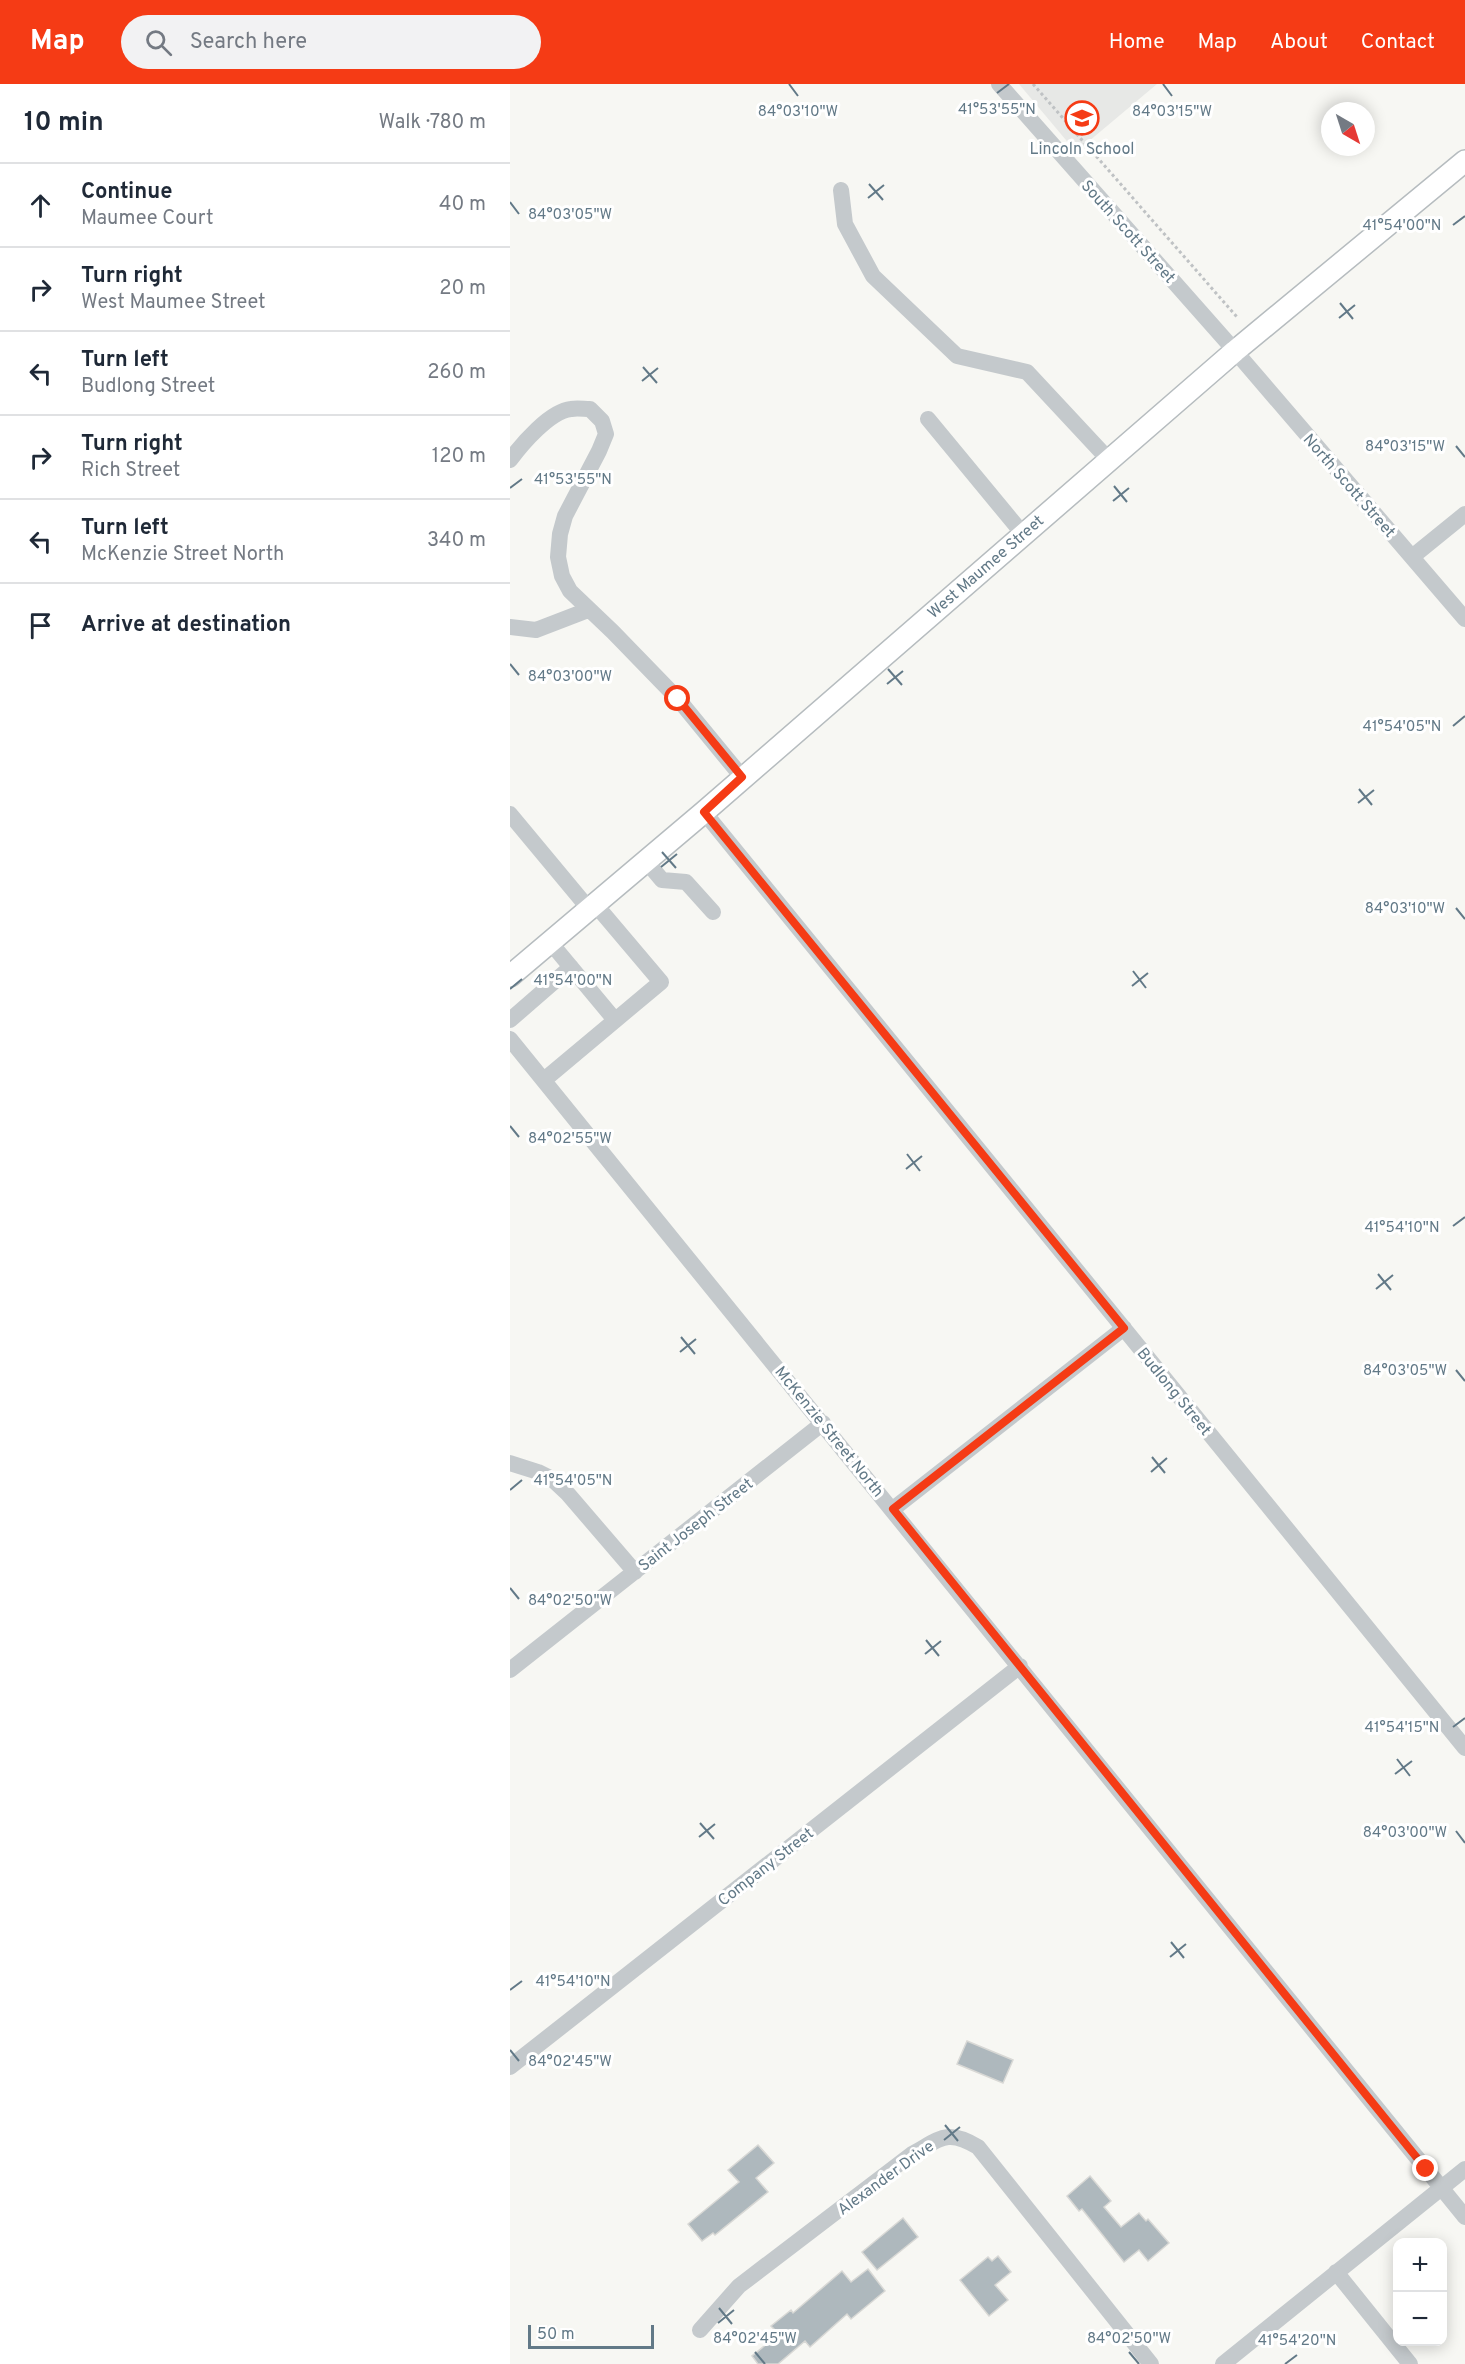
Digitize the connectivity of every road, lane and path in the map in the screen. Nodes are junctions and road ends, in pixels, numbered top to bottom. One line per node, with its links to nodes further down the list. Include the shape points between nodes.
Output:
1 (999, 84): 6 (street, South Scott Street)
2 (1033, 84): 5 (path)
3 (1465, 161): 6 (main road, West Maumee Street)
4 (842, 190): 9 (street, via 845,224 873,276 957,356 1027,372)
5 (1237, 317)
6 (1235, 351): 9 (main road, West Maumee Street); 12 (street, North Scott Street)
7 (928, 419): 11 (street)
8 (510, 460): 13 (street, via 550,420 569,408 590,410 602,422 606,434 565,516 558,557 570,591)
9 (1109, 460): 11 (main road, West Maumee Street)
10 (1465, 514): 12 (street)
11 (1023, 534): 16 (main road, West Maumee Street)
12 (1412, 557): 14 (street, North Scott Street)
13 (588, 610): 15 (street, via 536,630); 16 (street, via 678,699)
14 (1465, 619)
15 (510, 627)
16 (742, 777): 17 (main road, West Maumee Street)
17 (704, 812): 19 (main road, West Maumee Street); 29 (street, Budlong Street)
18 (510, 814): 20 (street)
19 (646, 861): 20 (main road, West Maumee Street); 21 (street, via 662,880 686,882)
20 (592, 907): 22 (main road, West Maumee Street); 26 (street, via 661,982)
21 (713, 912)
22 (550, 942): 23 (street); 24 (main road, West Maumee Street)
23 (571, 967): 25 (street); 26 (street)
24 (510, 976)
25 (510, 1020)
26 (615, 1020): 28 (street)
27 (510, 1039): 28 (street, McKenzie Street North)
28 (543, 1080): 30 (street, McKenzie Street North)
29 (1124, 1328): 32 (street); 36 (street, Budlong Street)
30 (823, 1423): 32 (street, McKenzie Street North); 33 (street, Saint Joseph Street)
31 (510, 1463): 33 (street, via 552,1479)
32 (893, 1509): 34 (street, McKenzie Street North)
33 (634, 1572): 35 (street, Saint Joseph Street)
34 (1020, 1665): 37 (street, Company Street); 39 (street, McKenzie Street North)
35 (510, 1670)
36 (1465, 1748)
37 (510, 2067)
38 (1465, 2169): 39 (street)
39 (1441, 2187): 40 (street, McKenzie Street North); 41 (street)
40 (1465, 2217)
41 (1336, 2272): 44 (street); 45 (street)
42 (700, 2330): 43 (street, Alexander Drive, via 739,2286 912,2154 942,2137 953,2137 978,2147)
43 (1151, 2364)
44 (1223, 2364)
45 (1410, 2364)

